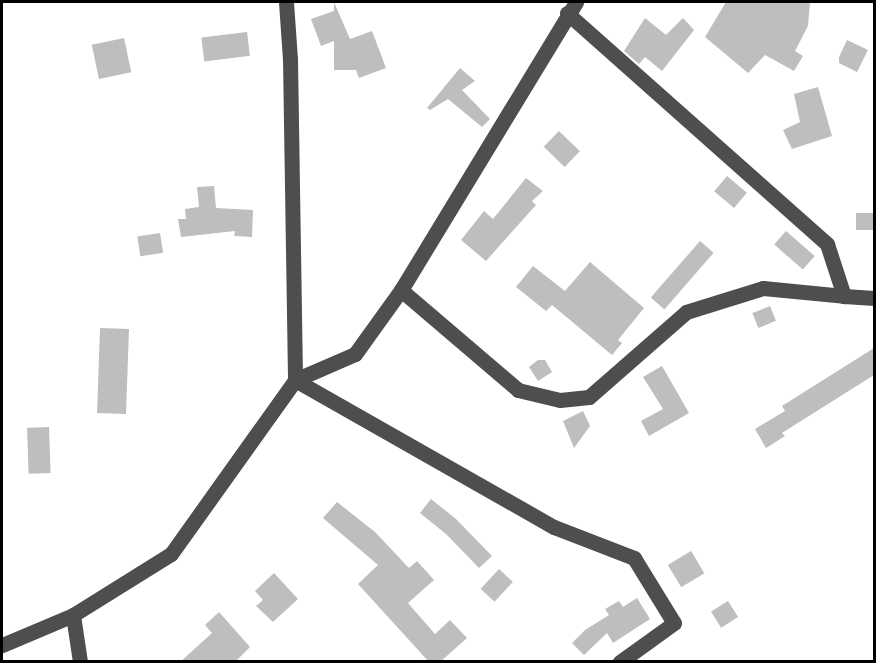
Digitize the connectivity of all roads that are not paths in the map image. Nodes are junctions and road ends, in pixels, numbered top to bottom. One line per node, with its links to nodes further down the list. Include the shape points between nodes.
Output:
1 (286, 2): 6 (street)
2 (571, 8): 3 (street); 4 (street, via 827,244)
3 (401, 290): 4 (street, via 518,390 560,400 589,397 687,312 763,288); 6 (street, via 354,354)
4 (844, 296): 5 (street)
5 (874, 298)
6 (295, 380): 7 (street, via 171,554); 10 (street, via 554,527 634,558 674,623)
7 (73, 615): 8 (street); 9 (street)
8 (2, 645)
9 (80, 662)
10 (620, 662)

